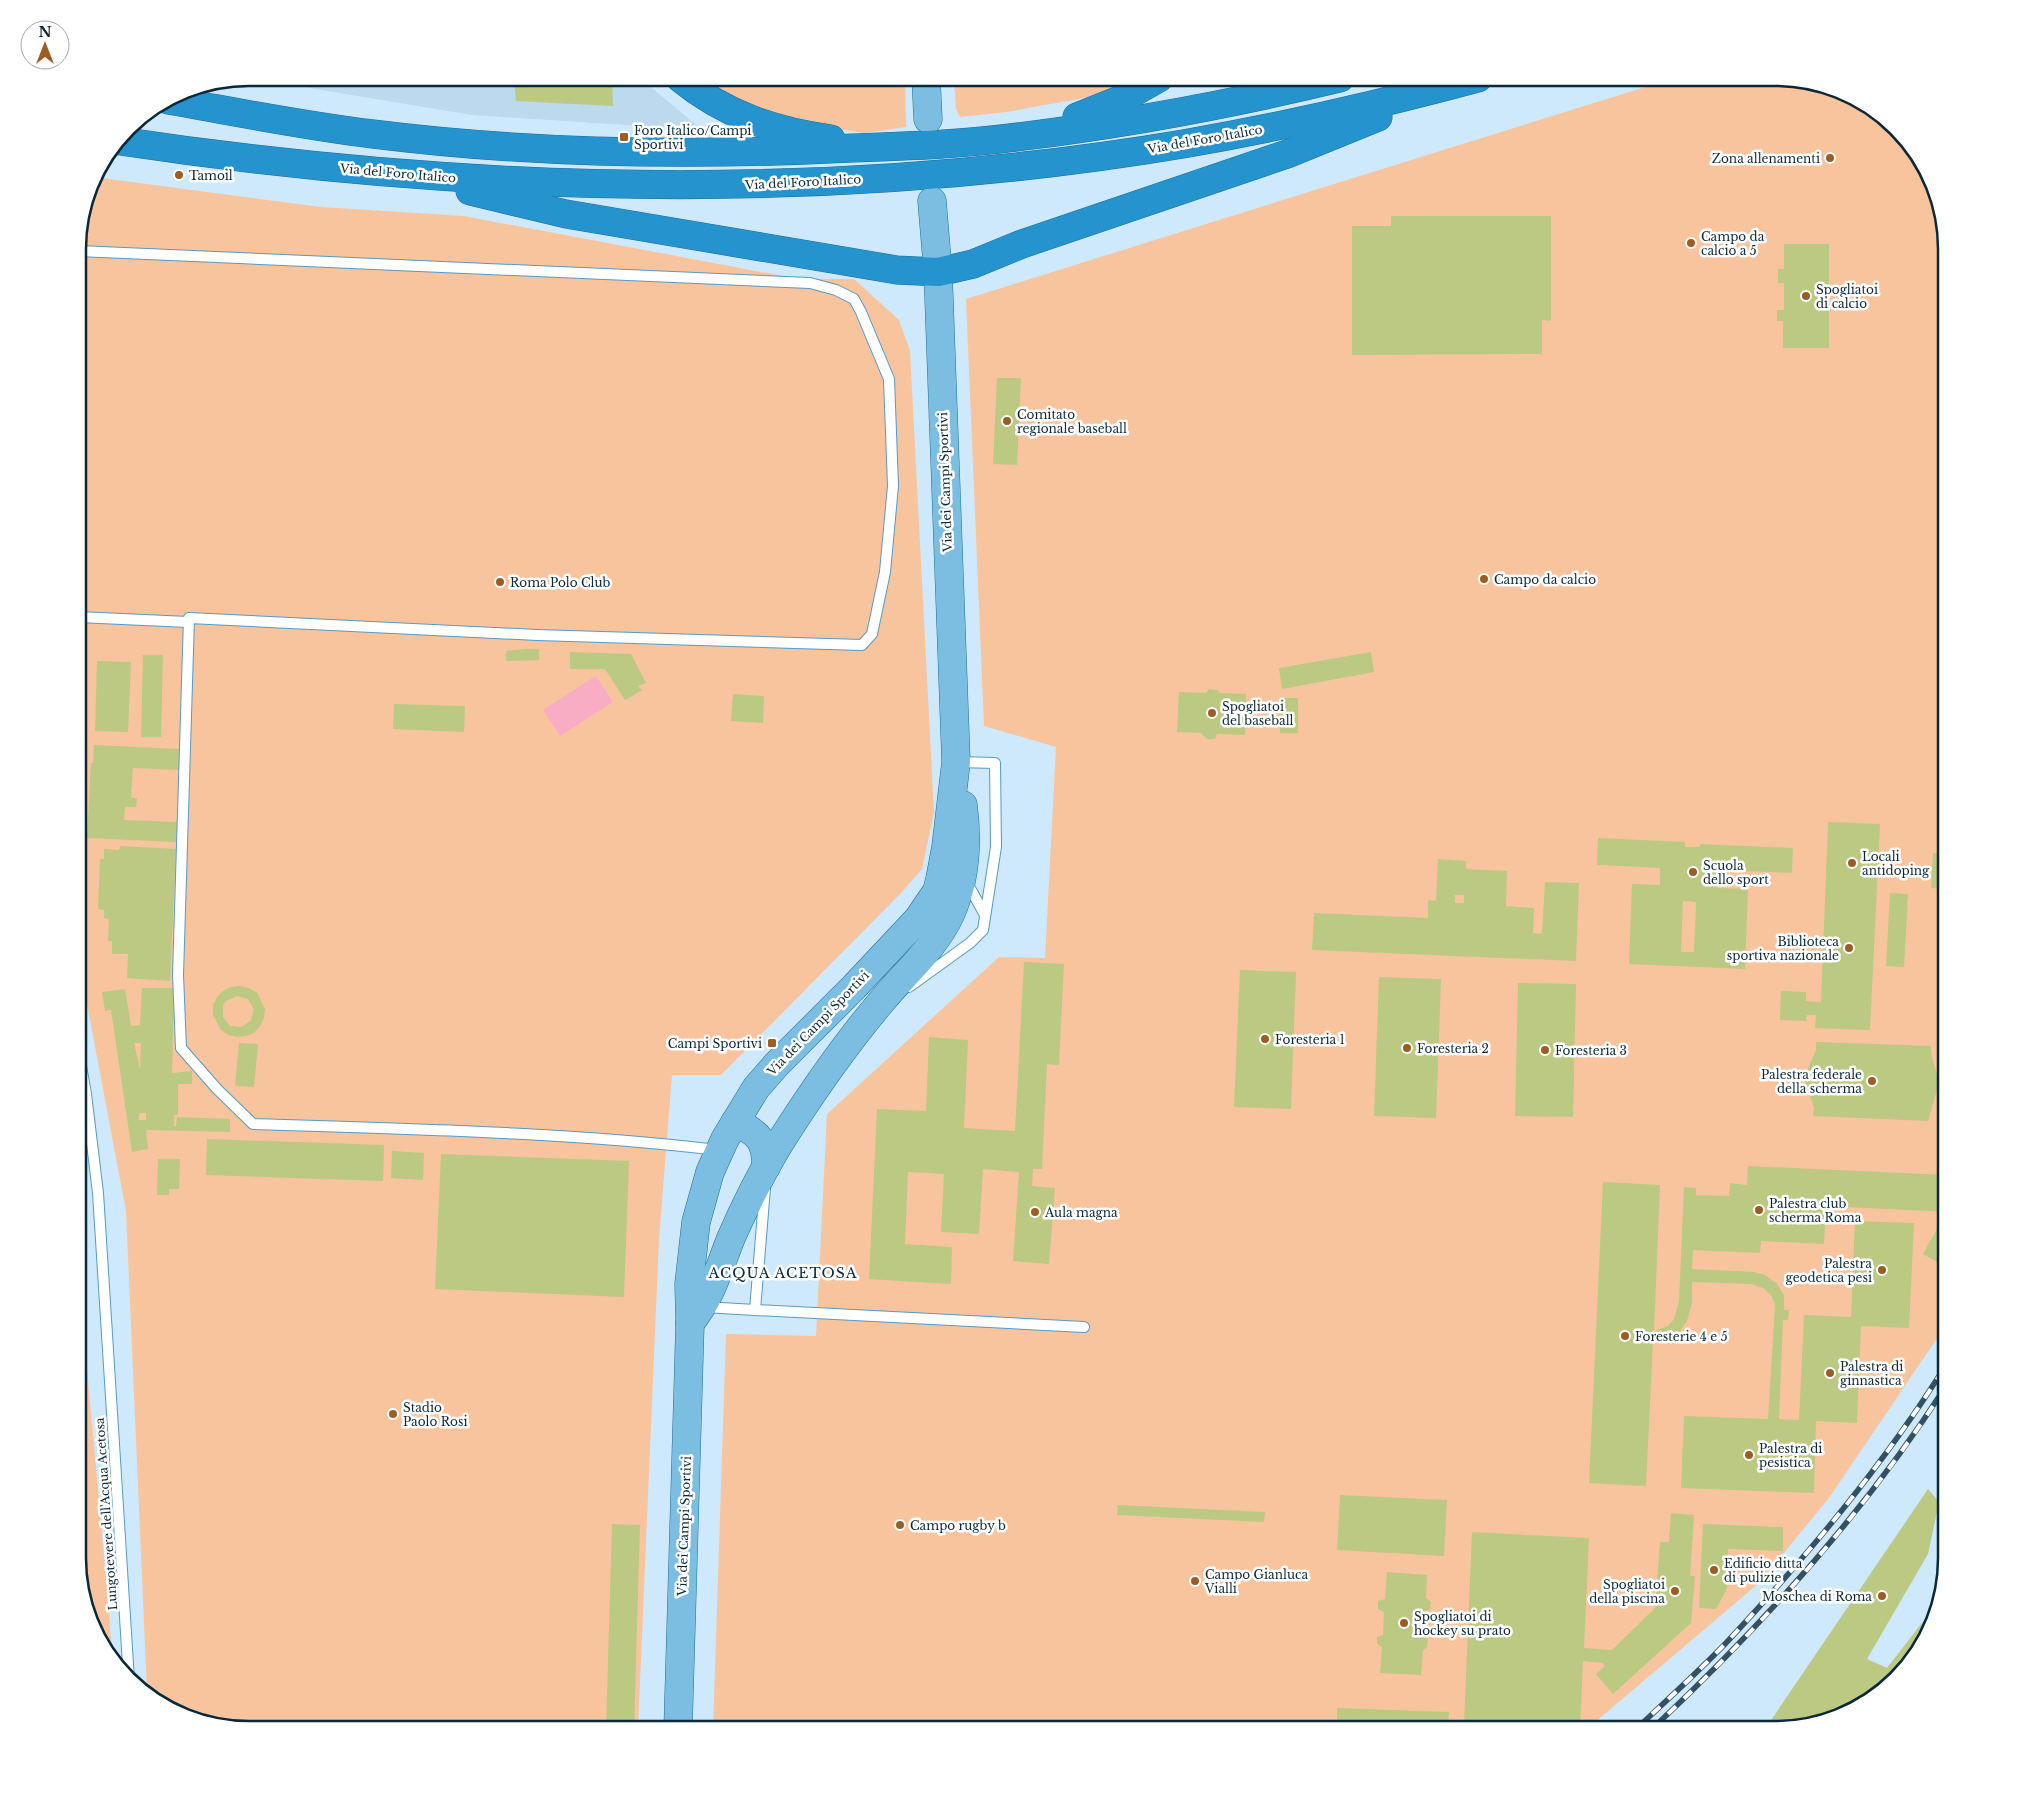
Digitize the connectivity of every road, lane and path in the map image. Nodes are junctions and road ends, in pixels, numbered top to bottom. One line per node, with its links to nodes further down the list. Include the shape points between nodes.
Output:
1 (1145, 86): 9 (highway, via 1109,105)
2 (1303, 86): 9 (highway)
3 (1443, 86): 12 (highway, Via del Foro Italico, via 1207,140 1104,156 949,173 696,185 516,181)
4 (1454, 86): 15 (highway, via 1278,157 1022,244 973,264)
5 (692, 87): 11 (highway, via 712,102 760,124 861,144)
6 (926, 87): 8 (main road)
7 (181, 102): 11 (highway, via 373,134 540,148 677,153)
8 (928, 119)
9 (1026, 136): 11 (highway)
10 (127, 142): 12 (highway, Via del Foro Italico, via 241,159)
11 (900, 146)
12 (391, 172): 15 (highway, via 566,214 897,270)
13 (932, 202): 15 (main road, Via dei Campi Sportivi)
14 (87, 251): 17 (lane, via 810,283 836,290 854,300 889,380 893,486 885,572 872,634 862,645 538,635 188,618)
15 (938, 272): 18 (main road, Via dei Campi Sportivi)
16 (87, 617): 17 (lane)
17 (188, 622): 26 (lane, via 178,975 181,1048 252,1124 649,1142)
18 (956, 762): 19 (main road, Via dei Campi Sportivi); 20 (main road, Via dei Campi Sportivi, via 966,832); 21 (lane, via 995,763 996,848)
19 (946, 847): 20 (lane); 25 (main road, Via dei Campi Sportivi, via 937,891 921,915 776,1065 756,1088)
20 (967, 882): 21 (lane, via 982,889); 22 (lane); 23 (main road, Via dei Campi Sportivi, via 946,922 925,951)
21 (991, 884): 22 (lane)
22 (986, 914): 23 (lane, via 982,930 970,943)
23 (870, 1015): 27 (main road, Via dei Campi Sportivi, via 817,1085)
24 (87, 1102): 31 (lane, Lungotevere dell'Acqua Acetosa, via 98,1193)
25 (735, 1122): 26 (main road, Via dei Campi Sportivi); 27 (main road, via 752,1130 762,1142 767,1155)
26 (719, 1150): 29 (main road, Via dei Campi Sportivi, via 704,1190 693,1244 689,1284)
27 (766, 1167): 28 (lane); 29 (main road, Via dei Campi Sportivi, via 740,1218 713,1287)
28 (755, 1310): 29 (lane); 30 (lane)
29 (697, 1315): 32 (main road, Via dei Campi Sportivi)
30 (1084, 1327)
31 (128, 1666)
32 (678, 1721)

